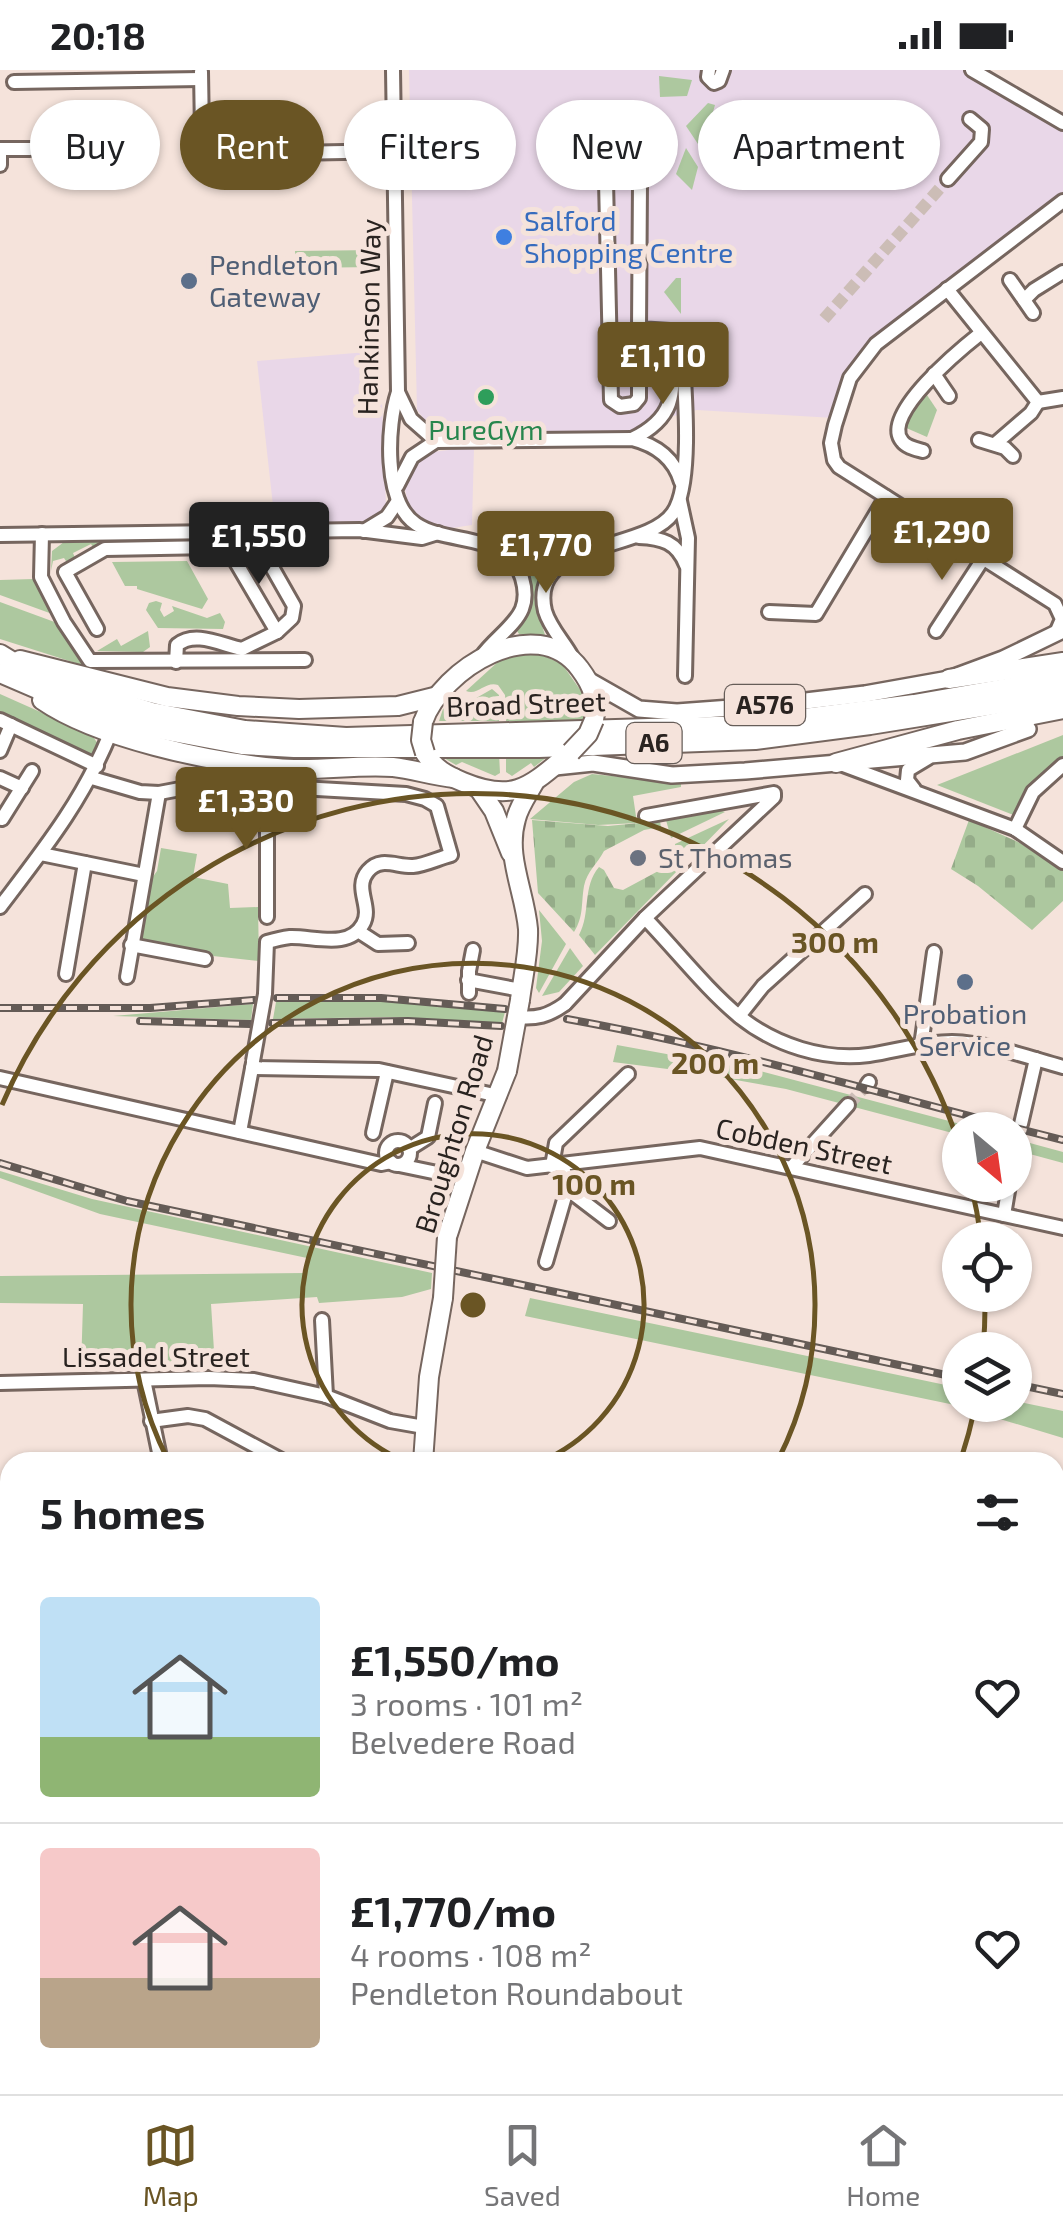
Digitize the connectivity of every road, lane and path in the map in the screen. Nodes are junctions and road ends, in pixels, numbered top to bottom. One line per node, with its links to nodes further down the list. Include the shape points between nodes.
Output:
1 (709, 70): 2 (street, via 714,83)
2 (724, 70)
3 (972, 70): 10 (street)
4 (395, 73): 8 (street, Hankinson Way)
5 (201, 74): 6 (street); 7 (street)
6 (14, 82)
7 (201, 100)
8 (395, 100)
9 (970, 119): 14 (street, via 982,128 981,142)
10 (1063, 123)
11 (30, 148): 12 (street)
12 (0, 149): 13 (street)
13 (0, 165)
14 (948, 179)
15 (396, 190): 26 (street, Hankinson Way)
16 (1063, 201): 19 (street)
17 (1063, 272): 20 (street)
18 (1010, 280): 20 (street)
19 (947, 289): 24 (street); 38 (street, via 857,366 835,426 832,452 839,467)
20 (1024, 300): 21 (street)
21 (1033, 313)
22 (638, 329): 22 (street, via 639,398 620,406 611,400 606,181 618,174 634,173 640,182); 23 (street)
23 (676, 331): 30 (street, via 668,410 654,428); 36 (street)
24 (981, 334): 25 (street); 29 (street)
25 (934, 374): 27 (street); 34 (street, via 914,395 898,429 902,442)
26 (398, 392): 32 (street, via 411,418); 37 (street, Hankinson Way, via 392,410)
27 (949, 396)
28 (1063, 398): 29 (street)
29 (1038, 402): 33 (street)
30 (632, 439): 32 (street); 36 (street, via 661,451)
31 (979, 440): 33 (street)
32 (436, 441): 37 (street, via 405,464)
33 (995, 444): 35 (street)
34 (923, 451)
35 (1013, 456)
36 (682, 485): 39 (street)
37 (396, 497): 40 (street, via 387,517); 41 (street, via 414,523)
38 (886, 497): 48 (street); 50 (street, via 816,614)
39 (680, 501): 44 (street, via 660,526); 49 (street)
40 (364, 531): 41 (street, via 422,538); 42 (street)
41 (440, 532): 45 (street)
42 (42, 534): 43 (street); 57 (street, via 40,577 85,657)
43 (0, 535)
44 (636, 536): 46 (street); 49 (street, via 666,540)
45 (484, 544): 46 (street); 58 (street, via 518,567 525,594 516,618)
46 (596, 548): 56 (street, via 559,566 544,593 547,616)
47 (230, 552): 51 (street, via 105,549 64,572); 54 (street); 54 (street, via 265,554 294,606)
48 (984, 559): 52 (street); 53 (street, via 1056,604)
49 (687, 567): 61 (street)
50 (770, 612)
51 (97, 629)
52 (936, 631)
53 (1060, 631): 64 (main road, A576)
54 (277, 632): 57 (street, via 242,649 217,640 184,640)
55 (304, 660): 57 (street)
56 (573, 660): 58 (highway, via 543,644 521,642); 63 (highway, A576)
57 (176, 662)
58 (478, 662): 66 (highway)
59 (1063, 662): 64 (highway)
60 (4, 666): 62 (highway, Broad Street / A6, via 152,712 244,730 346,737 748,724); 65 (highway, Broad Street / A6, via 79,707 146,727 242,746 294,748 755,740); 66 (highway, via 238,706 398,706); 70 (highway, via 61,713)
61 (685, 676)
62 (1063, 678)
63 (588, 680): 64 (main road, A576, via 639,708 677,712); 75 (highway, A576, bridge, via 594,720)
64 (948, 680)
65 (1063, 694)
66 (438, 696): 79 (highway, bridge, via 421,740 436,768)
67 (1063, 709): 73 (highway)
68 (6, 723): 71 (street); 77 (street)
69 (1028, 729): 72 (main road, A576)
70 (110, 734): 77 (street); 79 (highway, via 280,769 398,768)
71 (0, 751)
72 (935, 756): 73 (main road, A576); 84 (street, via 908,770)
73 (836, 762): 75 (main road, A576, via 672,775 593,762); 84 (street)
74 (1063, 765): 88 (street, via 1033,792)
75 (551, 768): 80 (highway, A576)
76 (32, 771): 82 (street)
77 (94, 772): 85 (street); 89 (street)
78 (0, 778): 82 (street)
79 (454, 778): 83 (highway)
80 (534, 783): 83 (highway, via 502,793); 90 (highway, Broughton Road / A576, via 516,818)
81 (261, 784): 85 (street, via 212,783); 96 (street, via 267,820 261,899); 98 (street, via 406,794 441,812 450,855 410,866 380,863 368,872 361,885 366,914)
82 (22, 788): 87 (street)
83 (479, 788): 90 (highway, Broughton Road / A576)
84 (916, 791): 88 (street)
85 (159, 793): 93 (street)
86 (646, 816): 97 (street, via 661,807 774,793)
87 (2, 819)
88 (1015, 829): 91 (street)
89 (41, 854): 92 (street); 95 (street)
90 (513, 858): 106 (highway, Broughton Road / A576, via 528,926)
91 (1063, 862)
92 (85, 863): 93 (street); 104 (street)
93 (144, 875): 100 (street)
94 (865, 894): 107 (street)
95 (0, 907)
96 (267, 918)
97 (645, 918): 106 (street, bridge, via 550,1015 536,1018); 107 (street)
98 (358, 931): 99 (street, via 378,944); 110 (street, bridge, via 344,940 267,942)
99 (408, 943)
100 (131, 945): 103 (street); 105 (street)
101 (473, 950): 106 (street, via 469,987)
102 (934, 952): 108 (street)
103 (204, 959)
104 (66, 974)
105 (127, 977)
106 (519, 1002): 115 (highway, Broughton Road / A576, bridge)
107 (739, 1016): 108 (street, via 818,1054 862,1056)
108 (920, 1046): 109 (street, via 980,1044)
109 (1036, 1059): 111 (street); 118 (street)
110 (252, 1064): 112 (street); 119 (street)
111 (1063, 1067)
112 (387, 1072): 115 (street); 120 (street)
113 (628, 1074): 124 (street, via 556,1143)
114 (0, 1078): 119 (street)
115 (500, 1096): 122 (highway, Broughton Road / A576)
116 (435, 1103): 121 (street, via 428,1137)
117 (848, 1105): 125 (street)
118 (1025, 1112)
119 (240, 1132): 123 (street)
120 (373, 1134)
121 (409, 1149): 123 (street, via 408,1160); 123 (street, via 398,1141 389,1144 386,1154)
122 (476, 1150): 124 (street, Cobden Street, via 527,1168); 138 (highway, Broughton Road / A576, bridge, via 447,1237)
123 (395, 1164): 126 (street)
124 (557, 1165): 125 (street, Cobden Street, via 700,1148); 127 (street)
125 (791, 1168): 129 (street, Cobden Street)
126 (446, 1175)
127 (568, 1186): 130 (street); 132 (street)
128 (1007, 1202): 129 (street)
129 (1004, 1215): 131 (street, Cobden Street)
130 (609, 1221)
131 (1063, 1228)
132 (546, 1262)
133 (322, 1320): 136 (street)
134 (144, 1380): 135 (street, Lissadel Street); 136 (street, Lissadel Street, via 254,1380); 137 (street)
135 (0, 1383)
136 (326, 1396): 138 (street, Lissadel Street)
137 (151, 1421): 139 (street); 140 (street, via 205,1419)
138 (424, 1427): 141 (highway, A576)
139 (159, 1452)
140 (269, 1452)
141 (423, 1452)

